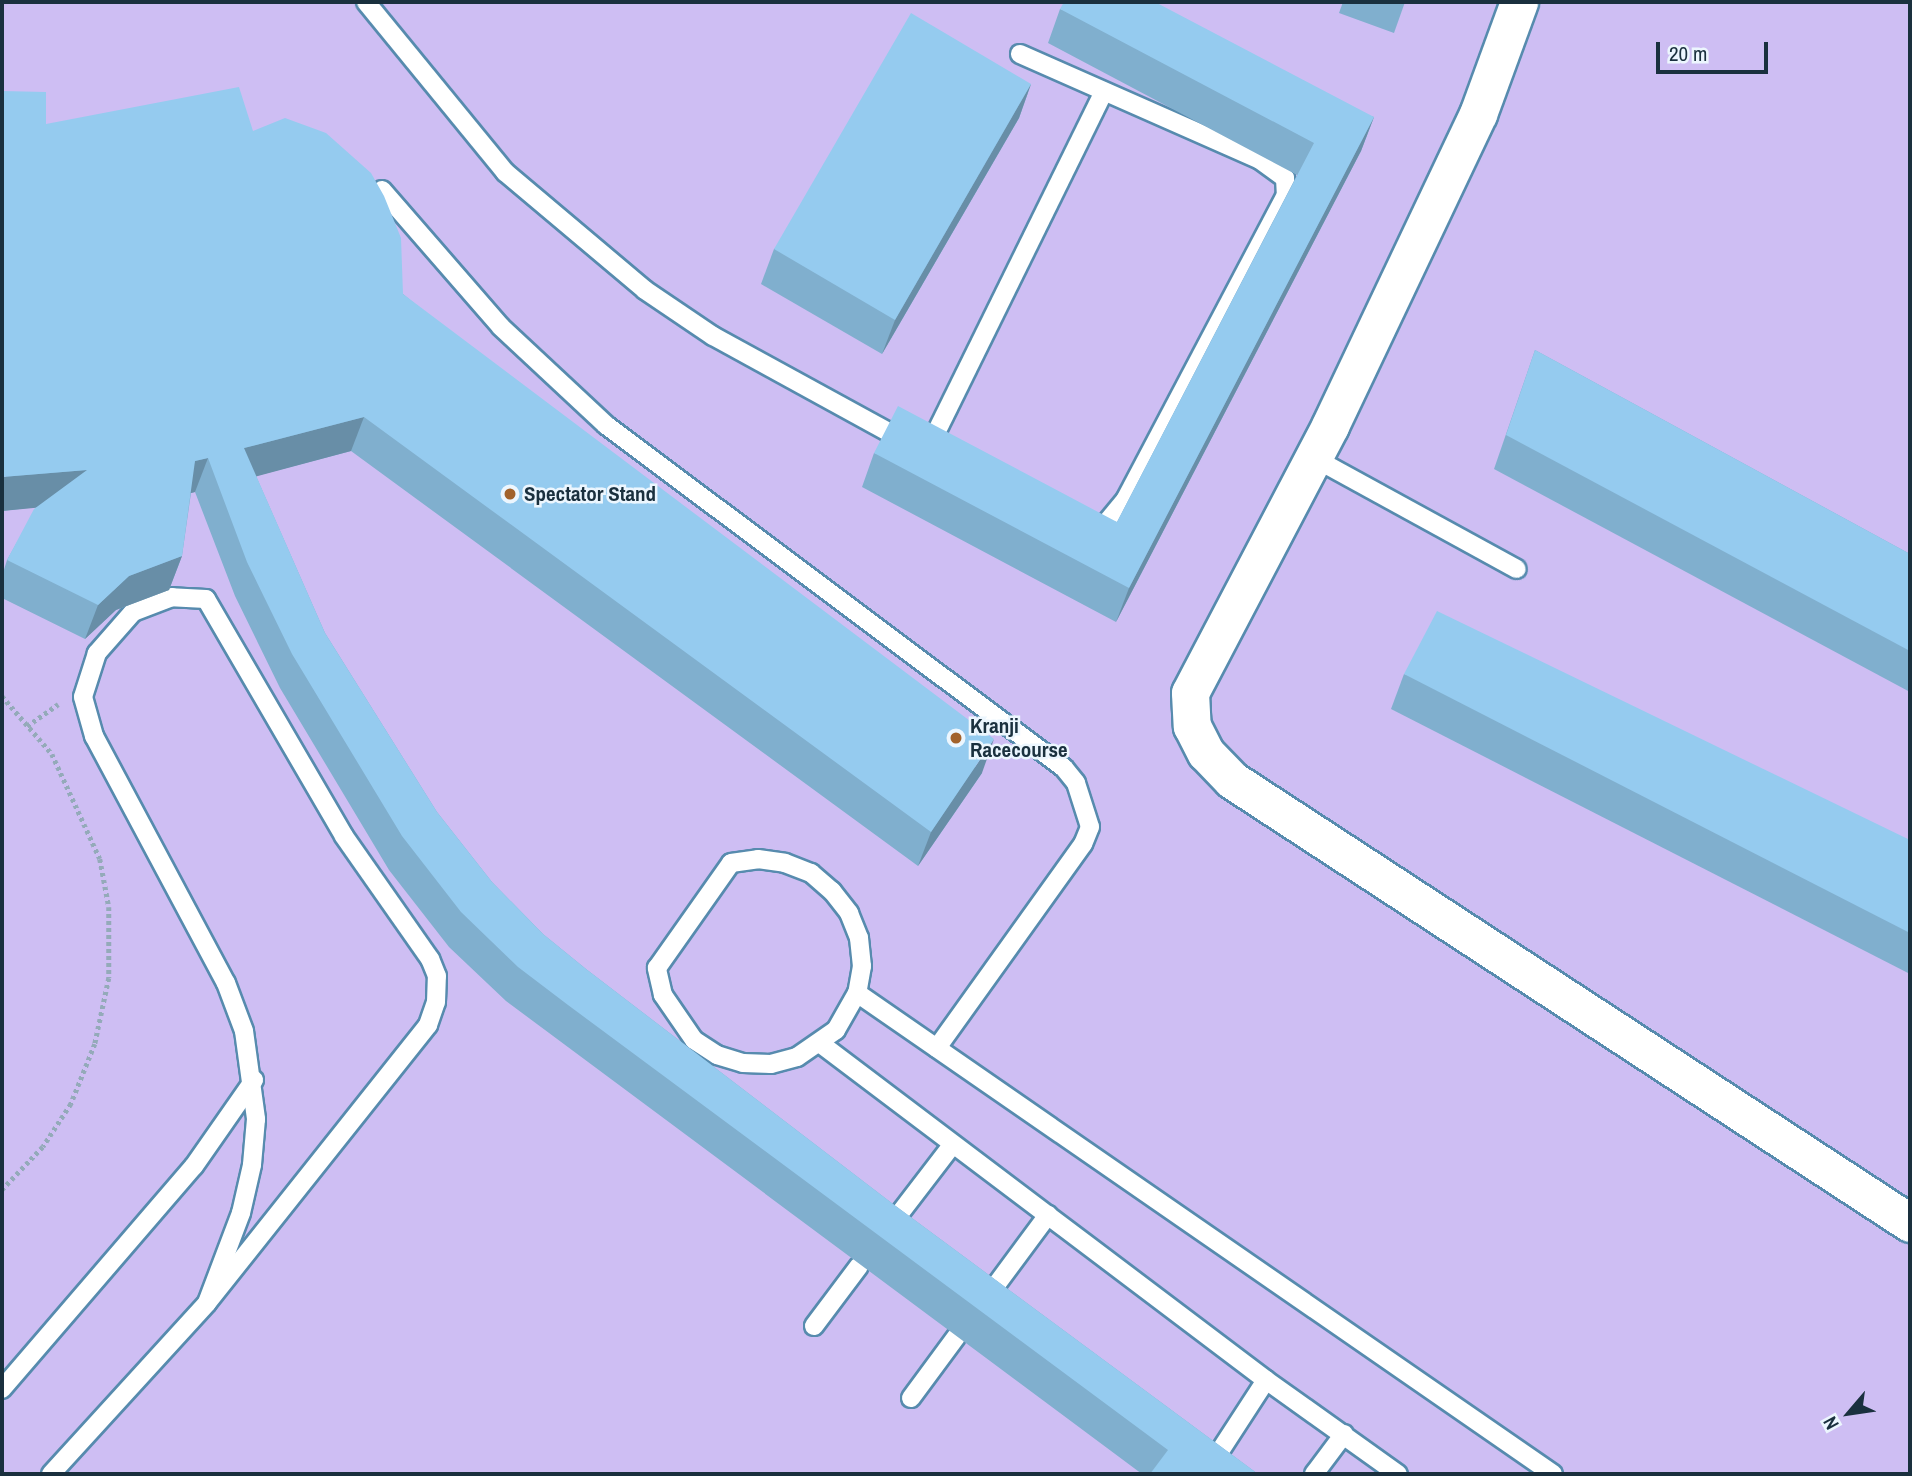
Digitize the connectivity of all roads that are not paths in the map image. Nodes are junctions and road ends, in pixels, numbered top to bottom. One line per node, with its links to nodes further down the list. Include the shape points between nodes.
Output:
1 (366, 2): 4 (lane, via 505,172 645,290 713,336 931,456)
2 (1519, 2): 6 (street, via 1478,114)
3 (1020, 54): 4 (lane)
4 (1104, 92): 7 (lane, via 1260,160 1285,178 1286,195 1126,499 1100,533)
5 (382, 190): 11 (lane, via 501,327 606,425 1064,768 1076,783 1090,827 1083,844)
6 (1314, 458): 8 (lane); 15 (street, via 1190,693 1192,726 1206,753 1232,780 1329,846)
7 (1082, 538)
8 (1517, 569)
9 (857, 993): 10 (lane, via 849,1012); 10 (lane, via 862,966 859,938 849,913 832,891 811,873 785,863 758,859 731,863 657,968 663,995 675,1019 694,1040 717,1055 743,1063 771,1064); 11 (lane)
10 (821, 1044): 13 (lane)
11 (937, 1048): 30 (lane)
12 (254, 1080): 18 (lane, via 252,1165 241,1213); 18 (lane, via 244,1031 226,982 94,736 83,697 97,653 132,612 172,597 206,599 344,836 417,939 437,976 436,1002 428,1025); 23 (lane, via 194,1166)
13 (953, 1144): 14 (lane); 16 (lane)
14 (1048, 1215): 19 (lane); 22 (lane)
15 (1910, 1223)
16 (880, 1238)
17 (859, 1266): 20 (lane)
18 (207, 1303): 26 (lane)
19 (978, 1308)
20 (814, 1326)
21 (956, 1337): 24 (lane)
22 (1266, 1380): 25 (lane); 27 (lane)
23 (2, 1389)
24 (911, 1398)
25 (1344, 1434): 28 (lane); 29 (lane)
26 (51, 1474)
27 (1205, 1474)
28 (1314, 1474)
29 (1398, 1474)
30 (1553, 1474)

